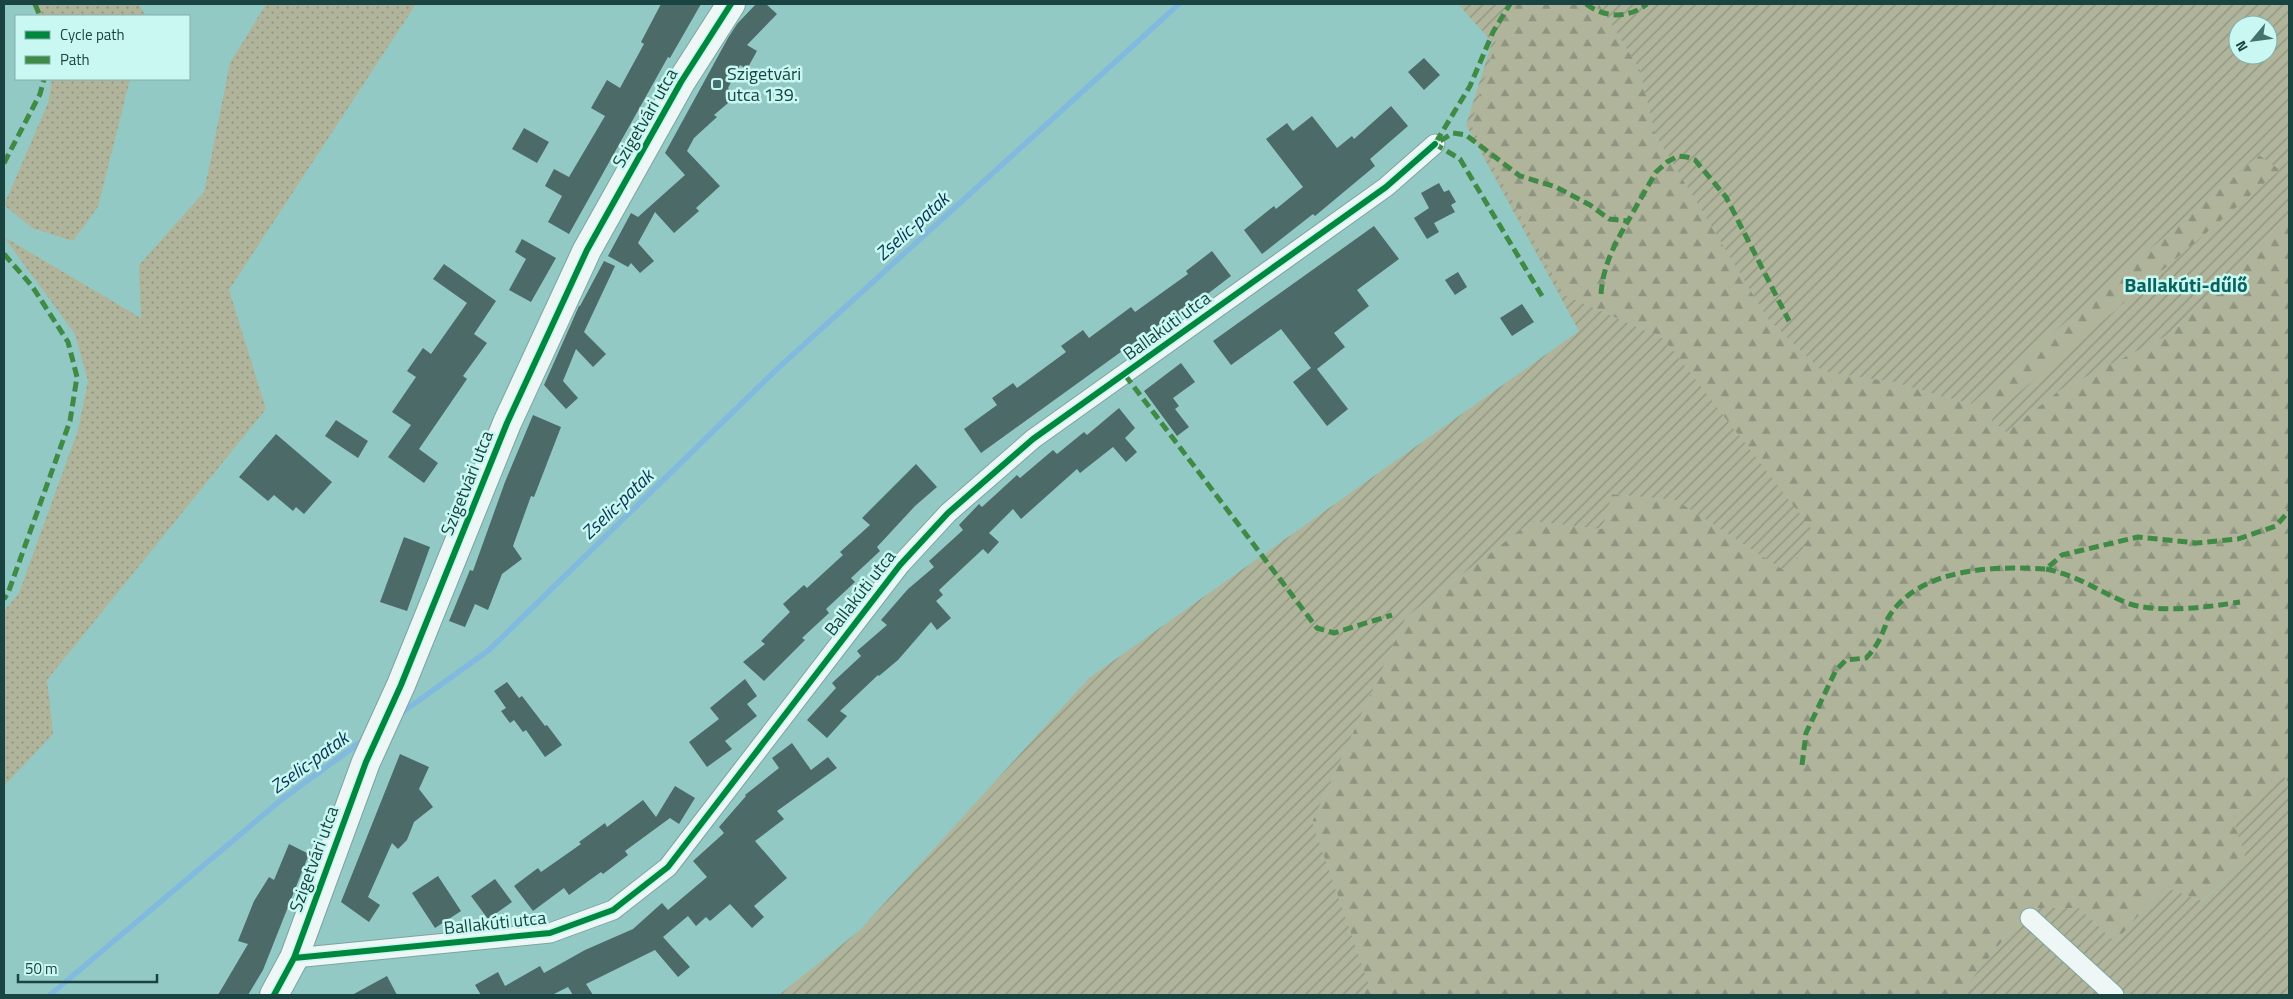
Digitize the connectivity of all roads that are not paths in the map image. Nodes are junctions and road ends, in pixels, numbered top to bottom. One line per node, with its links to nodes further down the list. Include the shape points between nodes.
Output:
1 (731, 4): 4 (street, Szigetvári utca, via 682,82 587,250 507,423 401,685 366,762)
2 (1435, 144): 4 (street, Ballakúti utca, via 1386,186 1033,440 948,513 900,565 668,867 613,910 550,933)
3 (2030, 918): 6 (street)
4 (294, 958): 5 (street, Szigetvári utca)
5 (274, 995)
6 (2114, 995)

